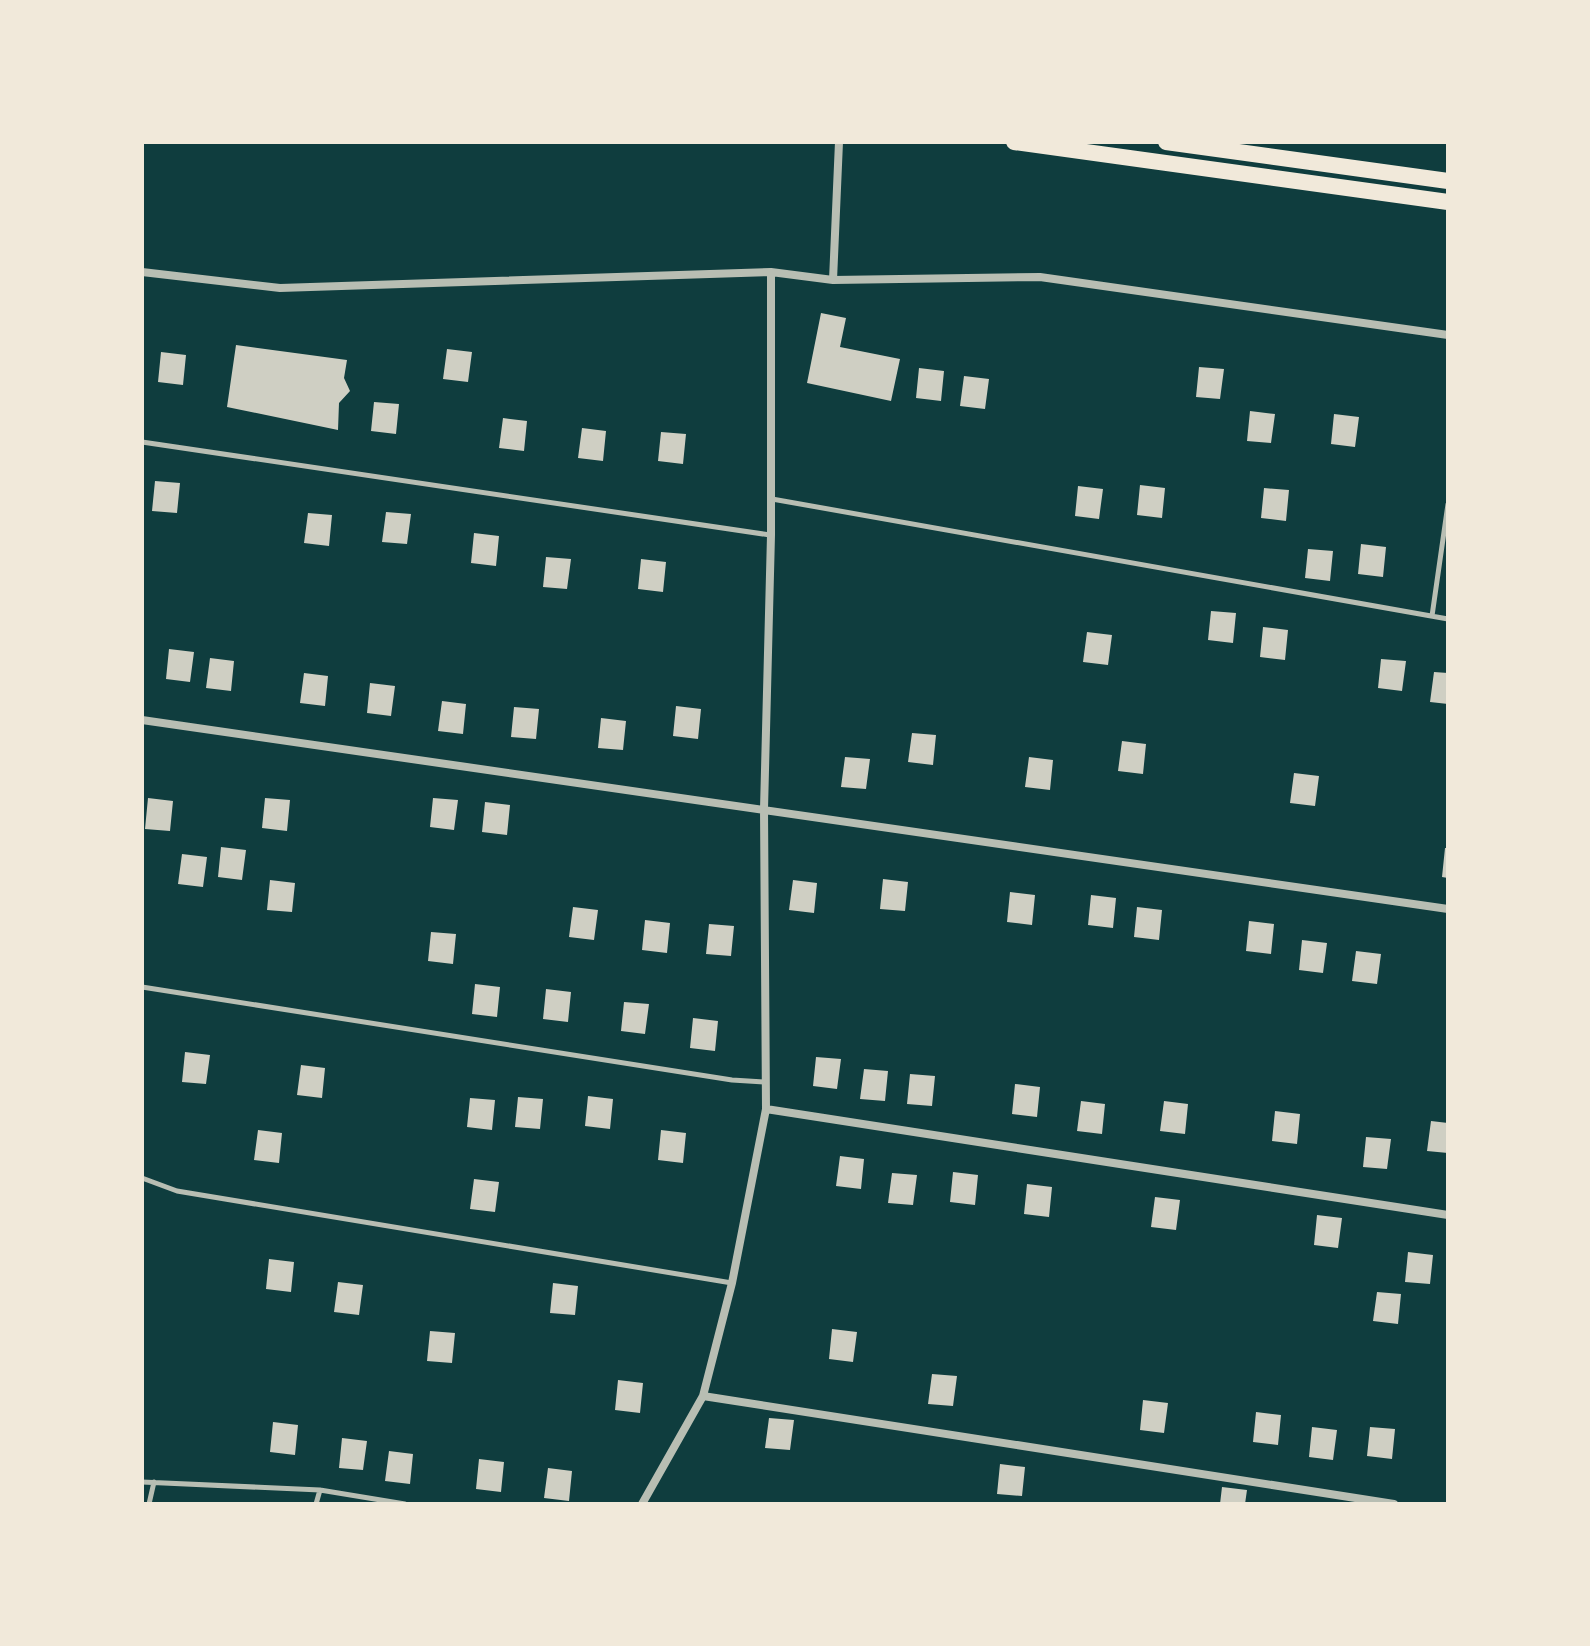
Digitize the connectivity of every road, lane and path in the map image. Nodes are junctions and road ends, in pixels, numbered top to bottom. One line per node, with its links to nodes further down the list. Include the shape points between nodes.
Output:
1 (839, 142): 8 (street)
2 (1014, 142): 5 (highway)
3 (1166, 142): 4 (highway)
4 (1448, 181)
5 (1448, 202)
6 (142, 272): 7 (street, via 280,288)
7 (771, 272): 8 (street); 11 (street)
8 (833, 280): 9 (street, via 1040,277)
9 (1448, 335)
10 (142, 442): 13 (lane)
11 (769, 498): 13 (street); 14 (lane)
12 (1448, 504): 14 (lane)
13 (771, 535): 17 (street)
14 (1432, 616): 15 (lane)
15 (1448, 619)
16 (142, 720): 17 (street)
17 (764, 809): 18 (street); 20 (street)
18 (1448, 909)
19 (142, 987): 20 (lane)
20 (766, 1082): 21 (street)
21 (766, 1109): 23 (street); 24 (street)
22 (142, 1178): 24 (lane, via 177,1191)
23 (1448, 1215)
24 (732, 1283): 25 (street)
25 (703, 1396): 32 (street); 33 (street)
26 (154, 1481): 27 (lane); 28 (lane); 29 (lane)
27 (142, 1482)
28 (320, 1490): 30 (lane); 31 (lane)
29 (149, 1504)
30 (316, 1504)
31 (405, 1504)
32 (642, 1504)
33 (1394, 1504)

